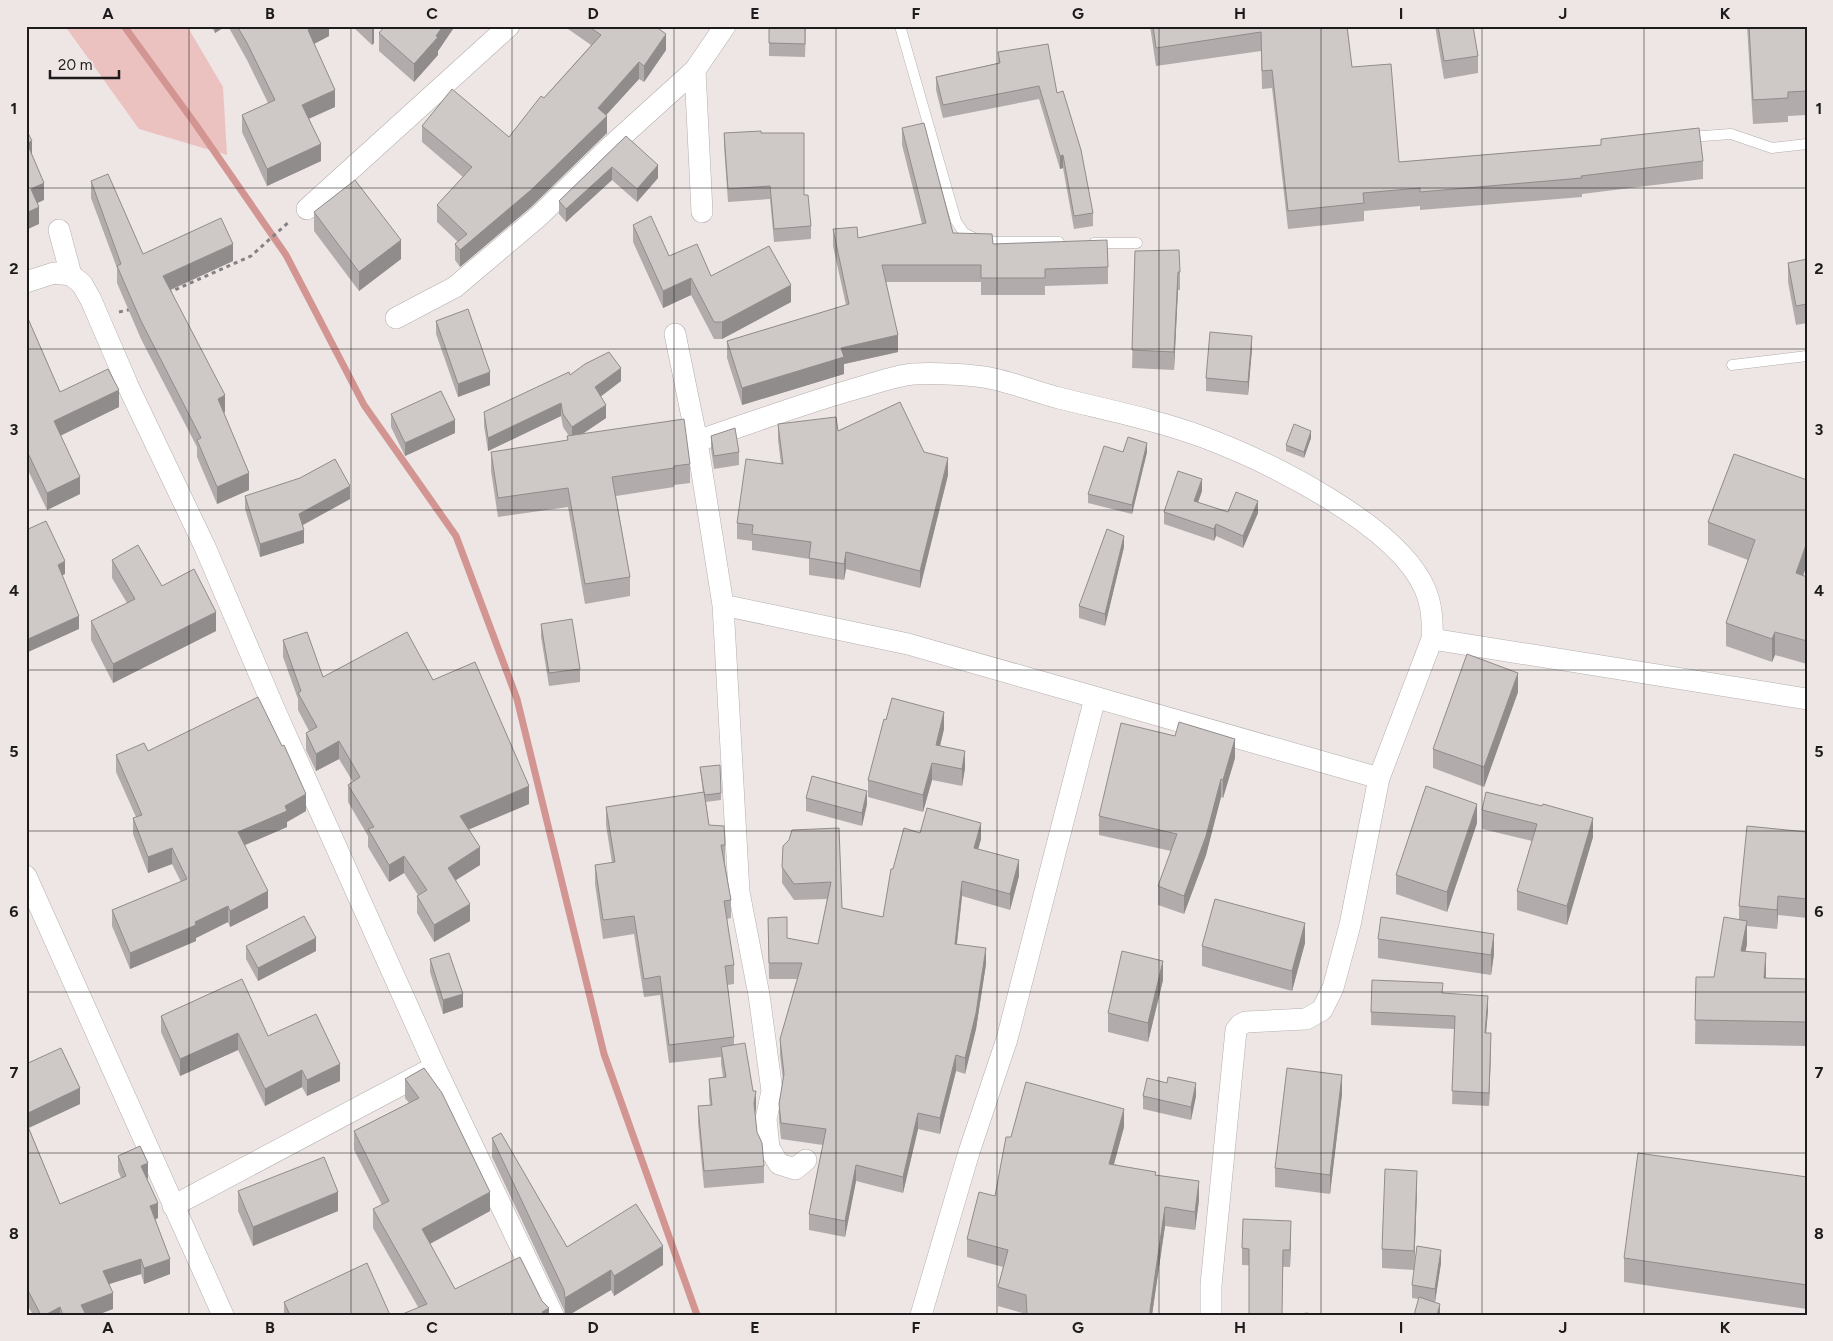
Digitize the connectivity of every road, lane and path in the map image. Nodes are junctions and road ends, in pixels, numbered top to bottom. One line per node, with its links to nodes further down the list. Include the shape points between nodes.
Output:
1 (509, 26): 7 (street)
2 (725, 26): 4 (street)
3 (900, 26): 11 (lane, via 956,221 964,232 982,242)
4 (695, 70): 8 (street); 17 (street, via 539,216 455,287)
5 (1681, 138): 6 (lane, via 1731,134 1772,148)
6 (1807, 144)
7 (307, 209)
8 (702, 212)
9 (281, 227): 14 (path, via 251,256)
10 (58, 230): 12 (street)
11 (1137, 243)
12 (71, 275): 13 (street, via 54,273); 16 (street, via 82,284)
13 (26, 282)
14 (164, 294)
15 (138, 306): 16 (path)
16 (98, 317): 28 (street, via 205,547 280,722)
17 (396, 318)
18 (675, 334): 21 (street)
19 (1807, 356): 20 (lane)
20 (1732, 365)
21 (697, 441): 22 (street); 23 (street, via 808,403 912,374 991,378 1137,416 1203,437 1252,458 1314,489 1367,523 1411,565 1425,588 1433,622)
22 (722, 605): 24 (street, via 908,644); 29 (street, via 739,892 760,995 772,1091 766,1119 769,1148 780,1164 795,1168)
23 (1432, 639): 25 (street); 26 (street)
24 (1095, 698): 26 (street); 33 (street, via 1007,1039)
25 (1807, 699)
26 (1379, 778): 34 (street, via 1350,925 1333,988 1322,1010 1306,1019 1246,1022 1236,1030 1211,1285)
27 (26, 876): 30 (street)
28 (436, 1066): 30 (street); 32 (street)
29 (806, 1160)
30 (173, 1206): 31 (street)
31 (222, 1315)
32 (553, 1315)
33 (920, 1315)
34 (1211, 1315)

